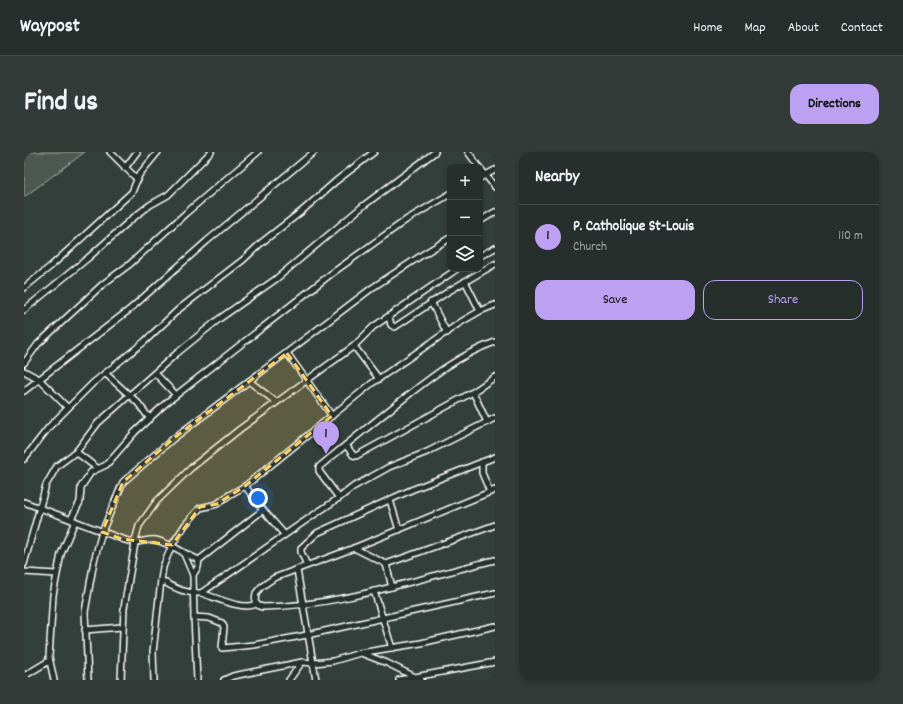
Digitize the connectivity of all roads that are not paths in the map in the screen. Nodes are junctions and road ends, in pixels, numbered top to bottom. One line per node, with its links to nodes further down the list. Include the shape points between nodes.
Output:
1 (110, 152): 11 (street)
2 (138, 152): 11 (street)
3 (158, 152): 16 (street)
4 (211, 152): 30 (street, via 171,192 133,218)
5 (258, 152): 37 (street, via 186,212 130,264 103,284 38,344)
6 (314, 152): 42 (street, via 129,310)
7 (374, 152): 39 (street, via 261,242 243,260 178,309 144,342)
8 (435, 152): 40 (street, via 363,206 276,279 220,319)
9 (468, 152): 10 (street)
10 (478, 164)
11 (125, 168): 16 (street)
12 (495, 170): 14 (street)
13 (483, 171): 14 (street)
14 (486, 175): 15 (street); 17 (street)
15 (483, 176)
16 (138, 180): 27 (street, via 132,192)
17 (495, 187)
18 (447, 196): 48 (street, via 406,220 331,274)
19 (495, 212): 20 (street)
20 (483, 219)
21 (447, 240): 36 (street, via 391,275)
22 (495, 248): 23 (street)
23 (483, 254)
24 (495, 264): 26 (street)
25 (453, 272): 32 (street)
26 (465, 281): 28 (street); 31 (street)
27 (24, 288)
28 (431, 302): 32 (street, via 395,327 391,325); 33 (street)
29 (495, 305): 31 (street)
30 (24, 310)
31 (480, 311): 33 (street)
32 (389, 317): 35 (street, via 373,327)
33 (447, 333): 43 (street)
34 (495, 342): 56 (street, via 445,367)
35 (354, 346): 43 (street); 44 (street)
36 (287, 353): 44 (street); 45 (street)
37 (24, 363)
38 (24, 370): 42 (street)
39 (105, 373): 49 (street); 51 (street)
40 (155, 373): 48 (street); 49 (street)
41 (495, 377): 47 (street)
42 (39, 379): 46 (street); 51 (street)
43 (379, 379): 52 (street)
44 (306, 380): 50 (street); 52 (street)
45 (249, 381): 50 (street); 72 (street, via 174,438 125,480)
46 (24, 392)
47 (473, 392): 55 (street); 56 (street, via 356,456)
48 (176, 395): 54 (street)
49 (129, 396): 54 (street); 57 (street, via 98,423)
50 (276, 402): 74 (street, via 169,488 139,526)
51 (67, 407): 59 (street)
52 (332, 416): 62 (street)
53 (495, 418): 55 (street)
54 (150, 419): 61 (street, via 106,465)
55 (487, 422): 64 (street, via 427,452 389,467)
56 (346, 444): 64 (street, via 318,468)
57 (76, 452): 61 (street); 67 (street, via 54,469 44,488)
58 (495, 457): 60 (street)
59 (24, 459)
60 (482, 462): 63 (street, via 482,474); 65 (street)
61 (97, 468): 69 (street, via 82,483 80,502)
62 (245, 486): 68 (street); 75 (street, via 217,504 200,508)
63 (492, 491): 71 (street)
64 (339, 498): 73 (street)
65 (390, 500): 71 (street); 82 (street, via 312,537 301,550)
66 (24, 502): 67 (street)
67 (40, 509): 69 (street); 80 (street)
68 (263, 510): 73 (street); 78 (street)
69 (73, 520): 72 (street); 85 (street)
70 (495, 525): 81 (street)
71 (399, 530): 76 (street)
72 (102, 532): 74 (street); 99 (street, via 85,612)
73 (284, 534): 90 (street)
74 (135, 542): 75 (street, via 154,540); 98 (street)
75 (172, 545): 77 (street); 87 (street)
76 (354, 548): 81 (street); 82 (street)
77 (184, 554): 78 (street); 86 (street)
78 (199, 560): 86 (street, via 198,567)
79 (495, 560): 88 (street)
80 (24, 564)
81 (386, 564): 88 (street)
82 (307, 565): 83 (street)
83 (296, 570): 93 (street, via 274,578 261,587 256,593); 94 (street)
84 (24, 572): 85 (street)
85 (56, 574): 103 (street)
86 (192, 575): 92 (street)
87 (161, 580): 92 (street, via 172,588); 112 (street, via 153,652)
88 (392, 587): 89 (street)
89 (374, 591): 94 (street); 96 (street)
90 (200, 593): 92 (street); 93 (street, via 242,606)
91 (495, 593): 96 (street)
92 (194, 594): 95 (street)
93 (256, 604): 94 (street, via 264,607)
94 (302, 606): 100 (street)
95 (194, 617): 100 (street, via 222,622 222,648); 113 (street)
96 (381, 618): 100 (street); 101 (street)
97 (495, 626): 101 (street)
98 (122, 628): 99 (street); 111 (street)
99 (85, 630): 110 (street)
100 (307, 635): 106 (street)
101 (392, 648): 102 (street)
102 (360, 653): 106 (street); 108 (street, via 387,663)
103 (49, 661): 107 (street); 109 (street)
104 (302, 662): 106 (street); 114 (street); 115 (street)
105 (495, 662): 108 (street)
106 (312, 663): 116 (street)
107 (24, 676)
108 (413, 677): 117 (street); 118 (street)
109 (54, 680)
110 (88, 680)
111 (122, 680)
112 (154, 680)
113 (197, 680)
114 (224, 680)
115 (288, 680)
116 (316, 680)
117 (399, 680)
118 (421, 680)

